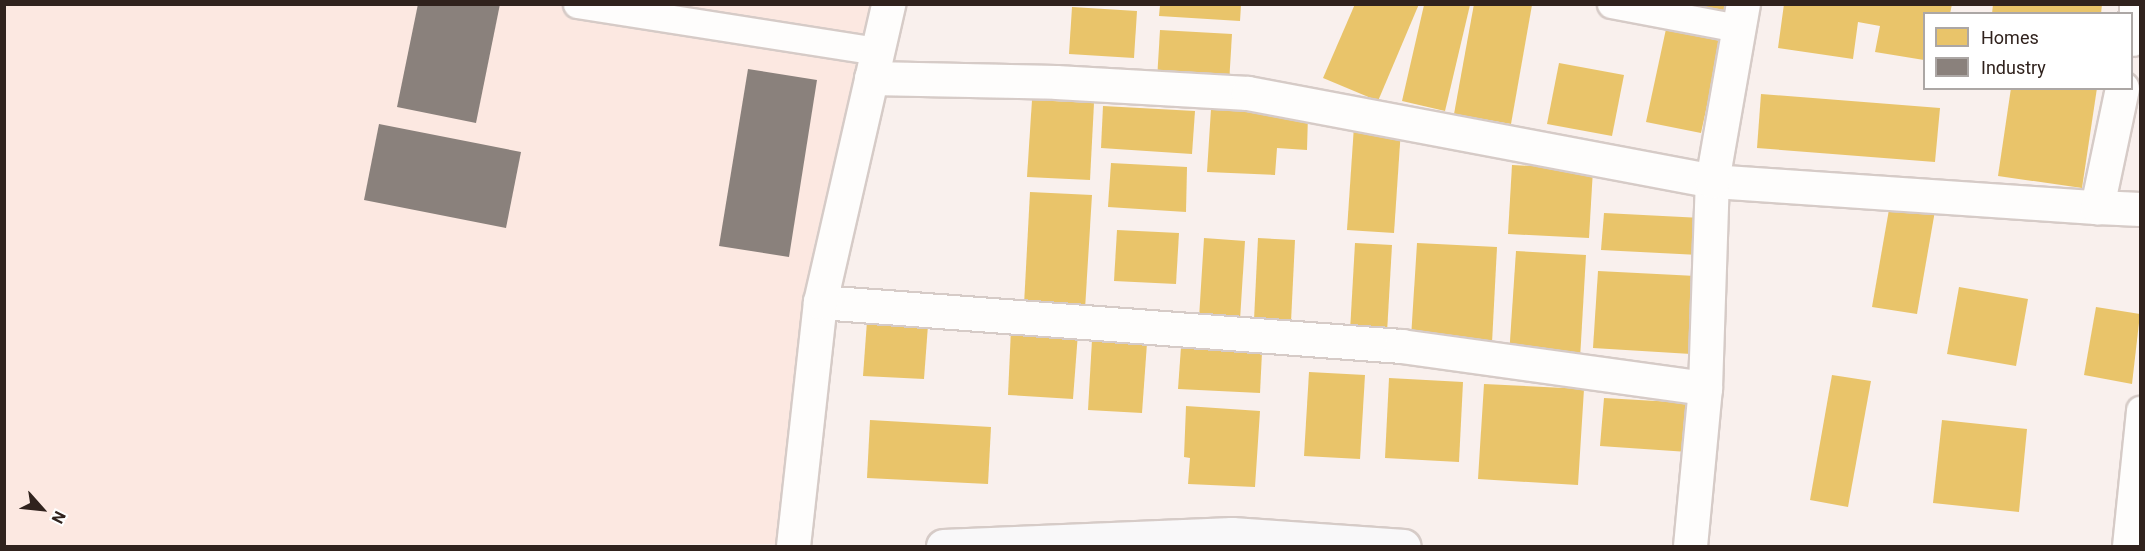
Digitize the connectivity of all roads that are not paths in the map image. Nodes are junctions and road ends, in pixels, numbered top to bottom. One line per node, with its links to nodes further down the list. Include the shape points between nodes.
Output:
1 (577, 4): 7 (lane)
2 (888, 4): 7 (street)
3 (1611, 4): 5 (lane)
4 (2137, 4): 6 (street)
5 (1741, 16): 9 (street)
6 (2133, 32)
7 (874, 65): 9 (street, via 1056,82 1248,93); 12 (street)
8 (2122, 90): 10 (street)
9 (1712, 181): 10 (street); 13 (street)
10 (2097, 207): 11 (street)
11 (2140, 209)
12 (820, 302): 13 (street, via 1401,346); 16 (street)
13 (1705, 388): 19 (street)
14 (2140, 410): 20 (lane)
15 (1031, 544): 17 (street); 18 (street, via 1232,534)
16 (793, 546)
17 (943, 546)
18 (1404, 546)
19 (1690, 546)
20 (2126, 546)

